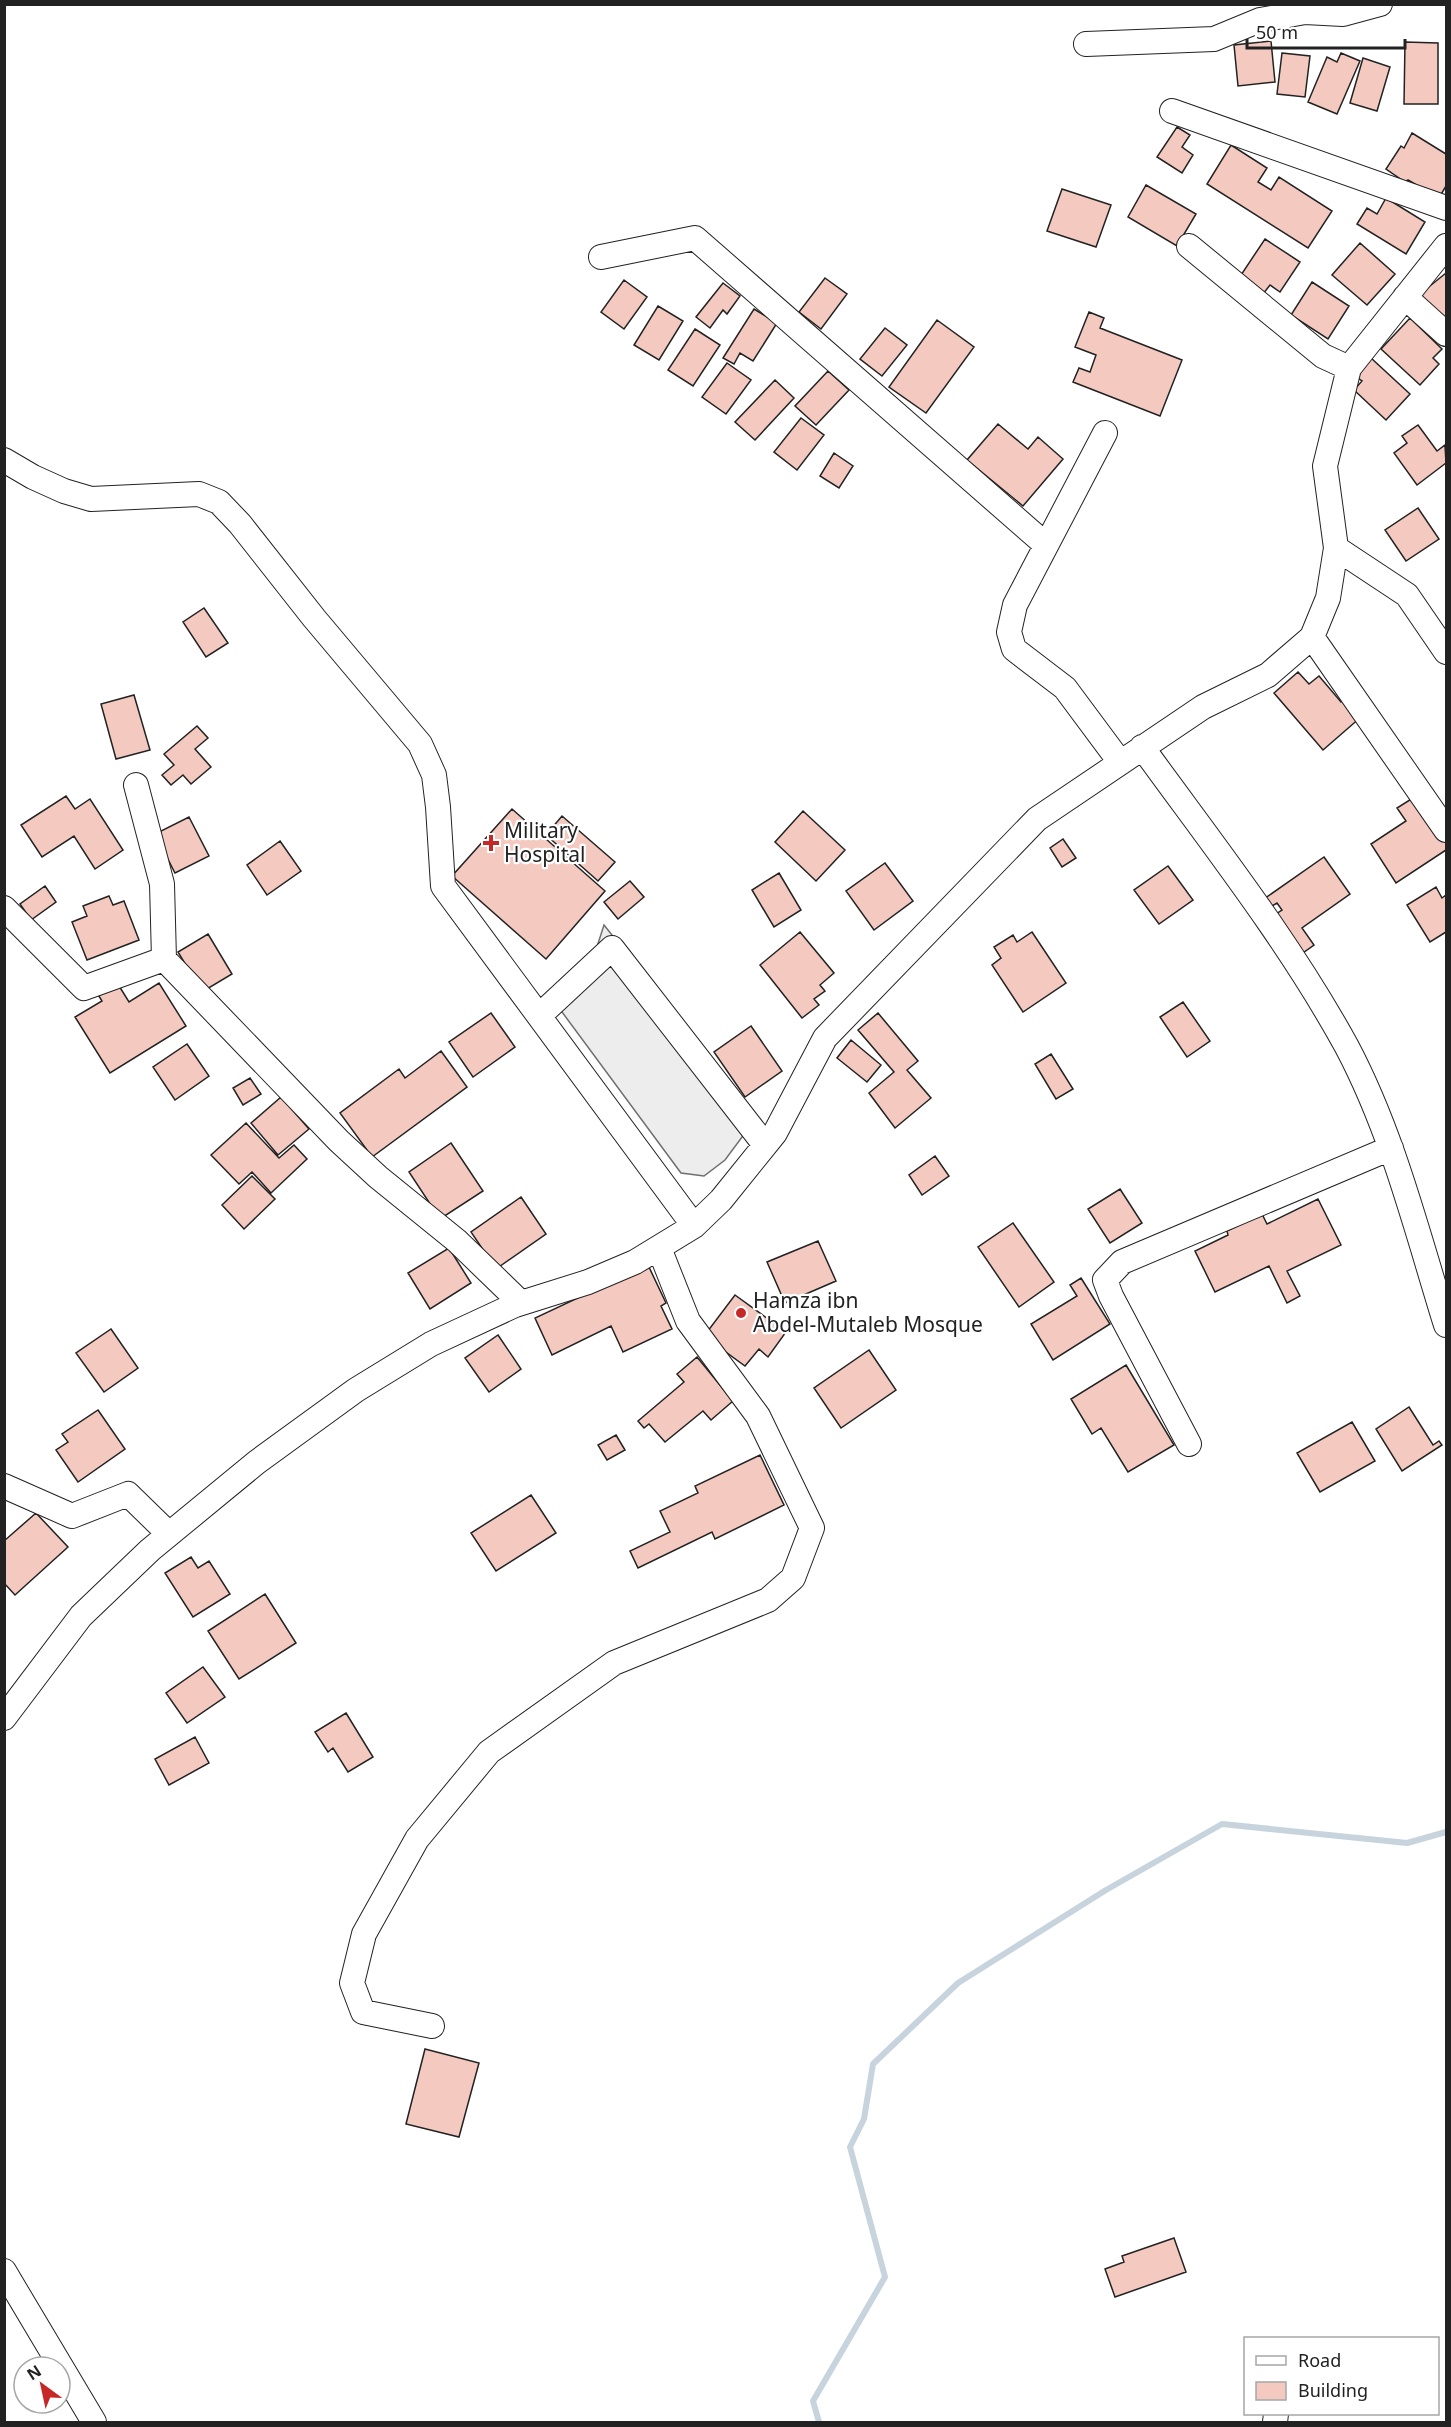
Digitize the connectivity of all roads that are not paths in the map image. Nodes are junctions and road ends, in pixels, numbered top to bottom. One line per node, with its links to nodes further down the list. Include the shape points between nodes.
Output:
1 (1380, 4): 2 (street, via 1343,14 1305,12 1260,20 1214,39)
2 (1086, 44)
3 (1172, 111): 4 (street)
4 (1446, 208)
5 (1189, 246): 10 (street, via 1323,356)
6 (1446, 246): 8 (street)
7 (601, 257): 13 (street, via 695,238)
8 (1405, 297): 9 (street); 10 (street)
9 (1446, 334)
10 (1349, 368): 14 (street, via 1325,466)
11 (1105, 433): 13 (street)
12 (4, 460): 23 (street, via 64,491 91,499 199,494 219,502 420,744 434,775 443,886)
13 (1046, 545): 18 (street, via 1015,604 1009,632 1014,649 1065,688)
14 (1336, 548): 15 (street, via 1328,598); 16 (street, via 1407,596)
15 (1312, 636): 17 (street, via 1268,675 1203,707); 20 (street)
16 (1446, 652)
17 (1142, 747): 18 (street); 25 (street, via 1295,959 1347,1049)
18 (1120, 762): 24 (street, via 1037,819 825,1038)
19 (136, 785): 22 (street, via 162,884)
20 (1446, 830)
21 (4, 908): 22 (street, via 84,988)
22 (164, 959): 28 (street, via 339,1141 457,1241)
23 (539, 1016): 24 (street, via 612,948); 26 (street)
24 (765, 1145): 26 (street, via 721,1200)
25 (1392, 1148): 29 (street); 30 (street, via 1122,1262 1105,1280)
26 (694, 1226): 27 (street)
27 (659, 1248): 28 (street, via 588,1282); 34 (street, via 688,1321 758,1416 812,1528 793,1578 768,1600 614,1663 489,1752 417,1839 364,1934 352,1983 363,2012)
28 (521, 1303): 32 (street, via 431,1344 356,1390 257,1462)
29 (1446, 1325)
30 (1189, 1444)
31 (4, 1486): 32 (street, via 72,1516 128,1494)
32 (169, 1534): 33 (street, via 81,1616)
33 (4, 1718)
34 (432, 2026)
35 (4, 2271): 36 (street)
36 (94, 2422)

